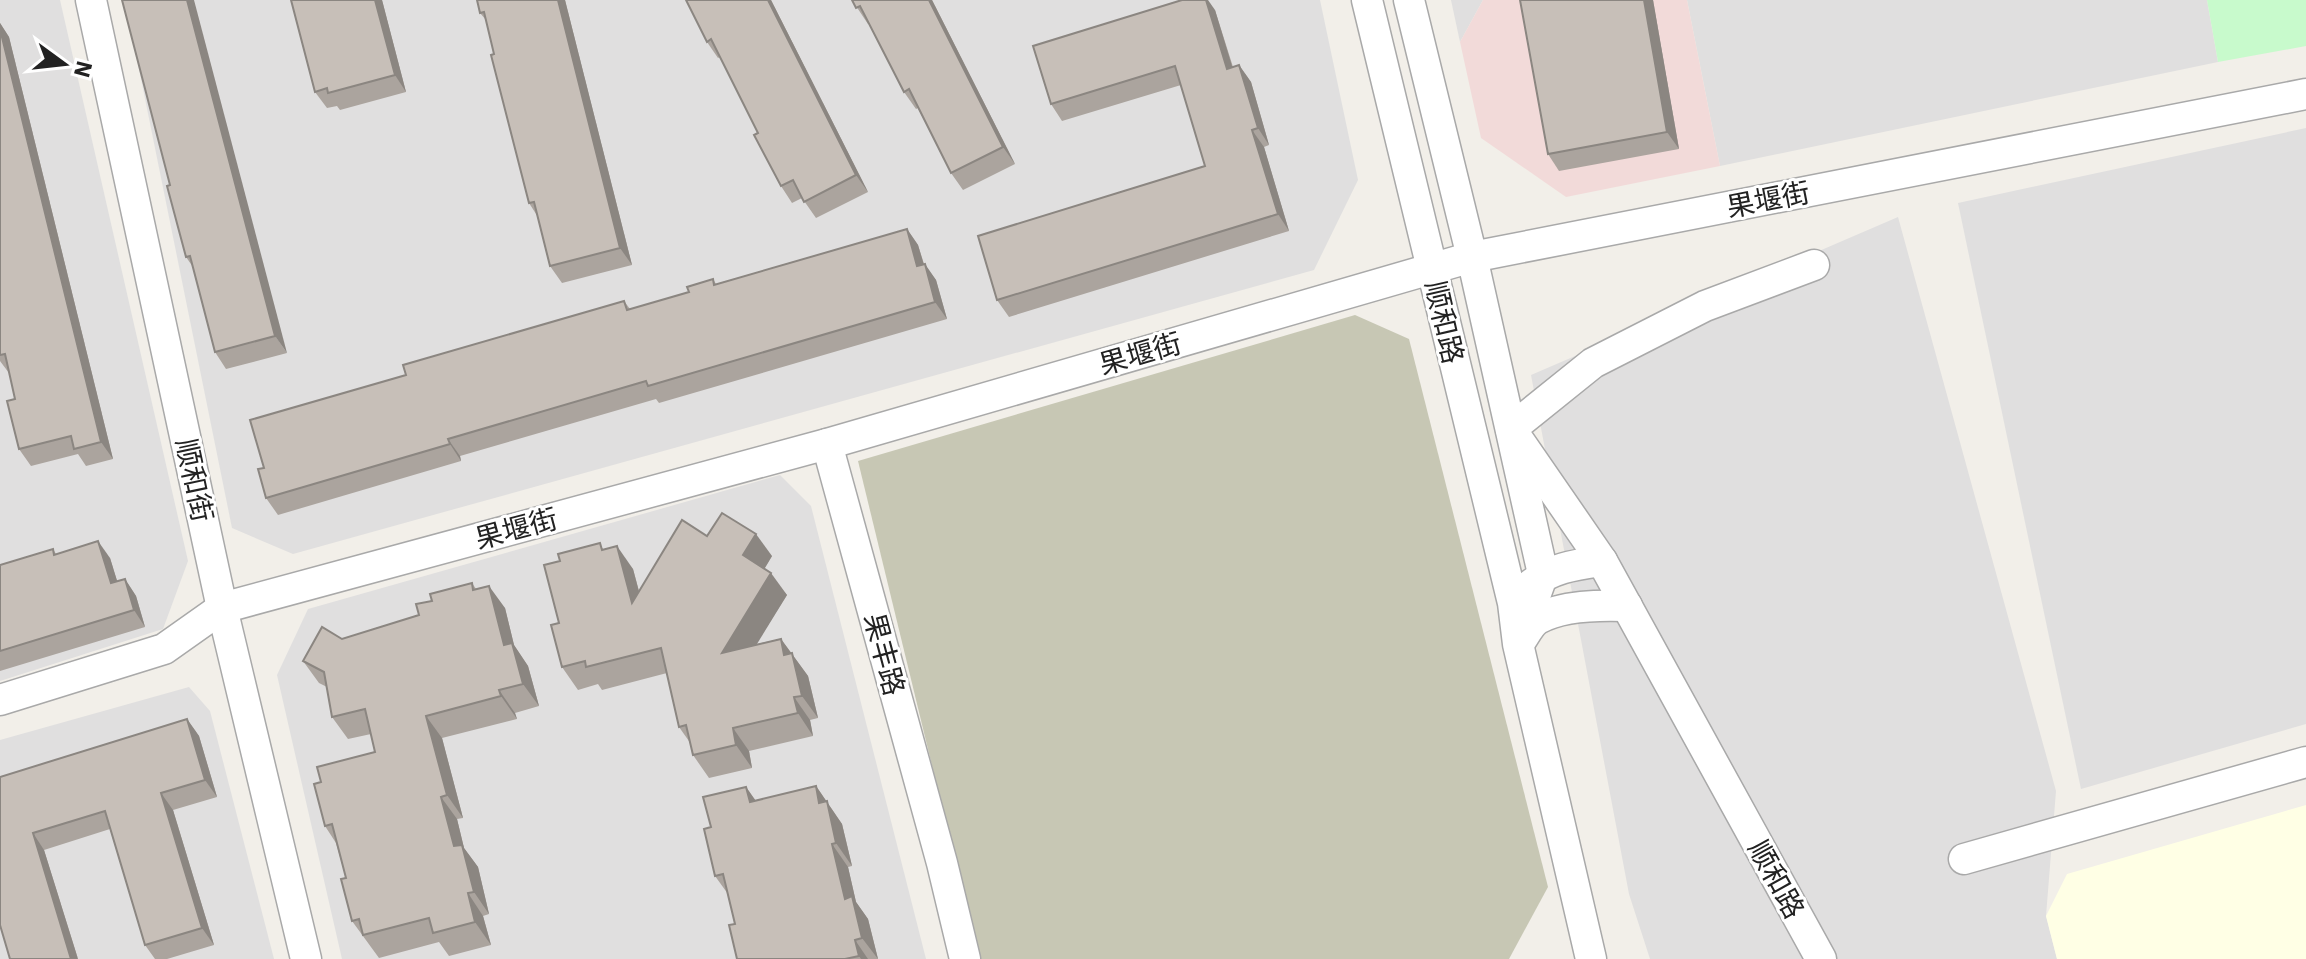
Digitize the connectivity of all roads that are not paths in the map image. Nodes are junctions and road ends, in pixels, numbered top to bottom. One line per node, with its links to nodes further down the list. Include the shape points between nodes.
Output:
1 (91, 0): 14 (street, 顺和街)
2 (1367, 0): 7 (street, 顺和路)
3 (1409, 0): 5 (street, 顺和路)
4 (2306, 94): 5 (street, 果堰街)
5 (1472, 257): 7 (street, 果堰街); 8 (street, 顺和路)
6 (1814, 265): 8 (street, via 1705,306 1593,363)
7 (1433, 268): 9 (street, 果堰街); 12 (street, 顺和路)
8 (1511, 429): 10 (street, 顺和路); 11 (street, 顺和路)
9 (827, 444): 14 (street, 果堰街); 20 (street, 果丰路)
10 (1602, 561): 11 (street); 13 (street, 顺和路)
11 (1543, 574): 12 (street); 15 (street)
12 (1513, 603): 15 (street, 顺和路)
13 (1627, 606): 15 (street, via 1561,611 1536,620); 22 (street, 顺和路)
14 (222, 608): 16 (street, 果堰街, via 164,649); 19 (street, 顺和街)
15 (1518, 644): 21 (street, 顺和路)
16 (0, 700)
17 (2306, 762): 18 (street)
18 (1964, 859)
19 (306, 959)
20 (965, 959)
21 (1591, 959)
22 (1821, 959)

